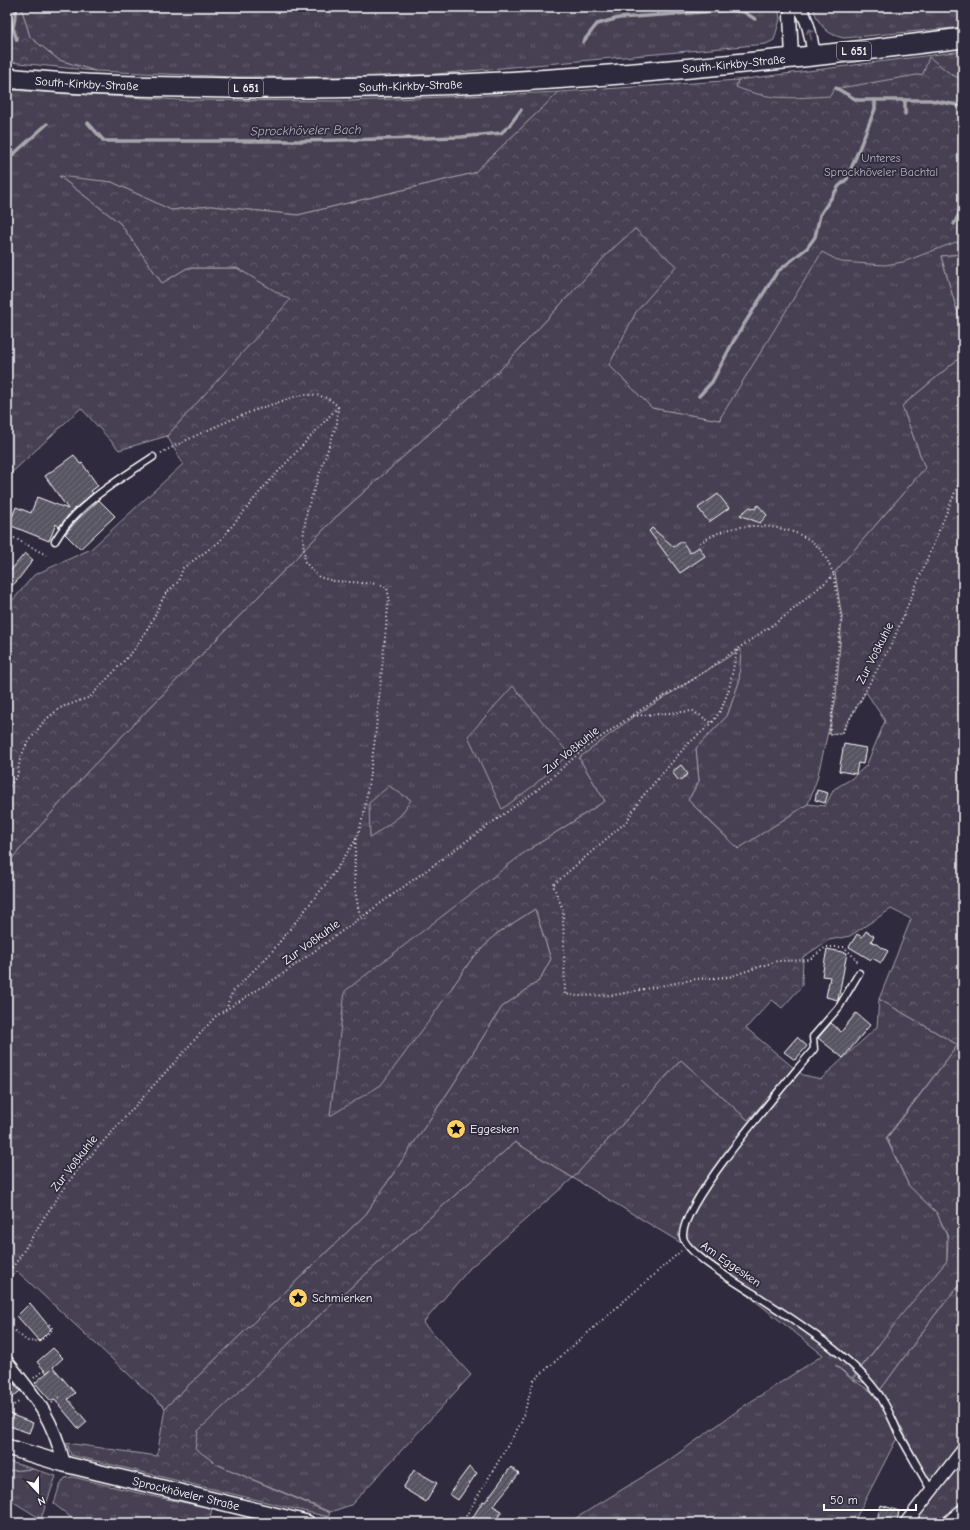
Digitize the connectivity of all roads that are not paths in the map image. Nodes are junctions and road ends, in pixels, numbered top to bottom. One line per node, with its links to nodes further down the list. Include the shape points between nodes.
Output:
1 (792, 7): 5 (street)
2 (799, 7): 4 (street, one-way to 2, via 810,33)
3 (963, 38): 4 (main road, L 651)
4 (814, 55): 5 (main road, South-Kirkby-Straße / L 651)
5 (792, 58): 6 (main road, South-Kirkby-Straße / L 651, via 622,73 408,86 309,89 136,86)
6 (7, 78)
7 (153, 457): 8 (lane, via 83,508 63,527)
8 (55, 541)
9 (859, 974): 14 (lane, Am Eggesken, via 839,1006 813,1037 814,1049 747,1130 704,1189 686,1220 683,1236 687,1246 701,1259 775,1307 846,1359 877,1392)
10 (7, 1362): 13 (street, via 28,1387 51,1424)
11 (7, 1448): 13 (street, Sprockhöveler Straße)
12 (963, 1450): 14 (street)
13 (64, 1464): 16 (street, Sprockhöveler Straße)
14 (932, 1490): 17 (street)
15 (963, 1512): 18 (street)
16 (307, 1523)
17 (906, 1523)
18 (950, 1523)

